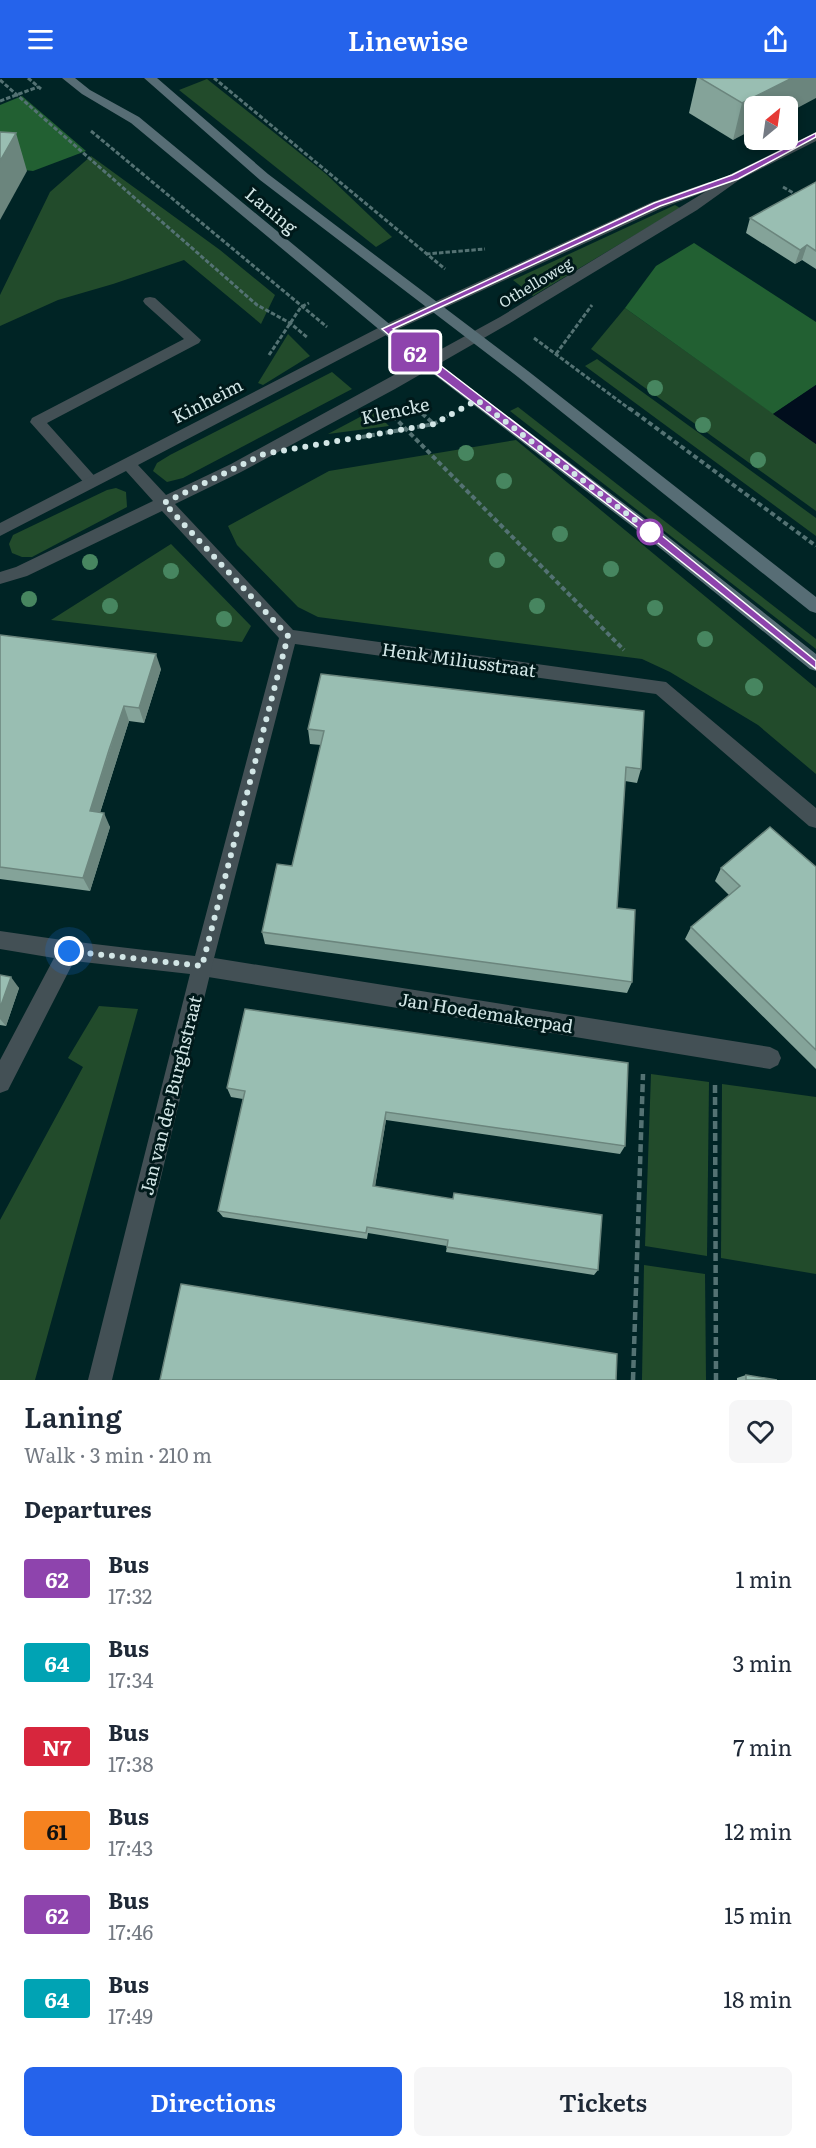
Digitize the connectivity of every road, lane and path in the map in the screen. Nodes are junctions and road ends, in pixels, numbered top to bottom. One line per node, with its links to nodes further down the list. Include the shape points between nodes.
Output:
1 (28, 78): 5 (path)
2 (68, 78): 14 (main road, Laning, via 135,120)
3 (150, 78): 13 (main road, Laning, via 264,177)
4 (214, 78): 12 (path)
5 (38, 87): 6 (path); 7 (path)
6 (47, 94)
7 (0, 101)
8 (83, 124): 17 (path)
9 (816, 136): 10 (street, Othelloweg)
10 (735, 177): 15 (street, Othelloweg, via 657,205); 19 (street, Othelloweg)
11 (489, 249): 12 (path)
12 (425, 254): 13 (path); 15 (path)
13 (382, 267): 18 (main road, Laning)
14 (336, 288): 17 (path); 20 (main road, Laning)
15 (470, 290): 18 (street, Othelloweg)
16 (150, 301): 28 (street, via 194,340 37,422)
17 (301, 307): 22 (path); 23 (path)
18 (433, 307): 20 (street, Kinheim); 21 (main road, Laning)
19 (505, 320): 21 (street, Othelloweg); 31 (path, via 538,340)
20 (387, 329): 22 (street, Kinheim); 24 (main road, Laning)
21 (473, 338): 24 (street); 33 (main road, Laning)
22 (349, 348): 27 (street, Kinheim)
23 (266, 360)
24 (428, 363): 25 (main road, Laning); 29 (street, via 264,454)
25 (477, 400): 26 (path, Klencke, via 434,424); 35 (main road, Laning)
26 (352, 439)
27 (127, 463): 28 (street, Kinheim); 29 (street)
28 (91, 481): 30 (street, Kinheim)
29 (164, 503): 32 (street, via 21,572); 34 (street)
30 (0, 530)
31 (816, 546)
32 (0, 578)
33 (816, 606)
34 (288, 636): 36 (street, Henk Miliusstraat, via 660,687); 39 (street, Jan van der Burghstraat)
35 (816, 664)
36 (816, 820)
37 (0, 940): 38 (street, Jan Hoedemakerpad)
38 (69, 951): 39 (street, Jan Hoedemakerpad); 43 (street)
39 (202, 966): 40 (street, Jan Hoedemakerpad); 44 (street, Jan van der Burghstraat)
40 (644, 1037): 41 (street, Jan Hoedemakerpad); 45 (path)
41 (715, 1049): 42 (street, Jan Hoedemakerpad); 46 (path)
42 (770, 1058)
43 (0, 1082)
44 (100, 1380)
45 (633, 1380)
46 (716, 1380)

